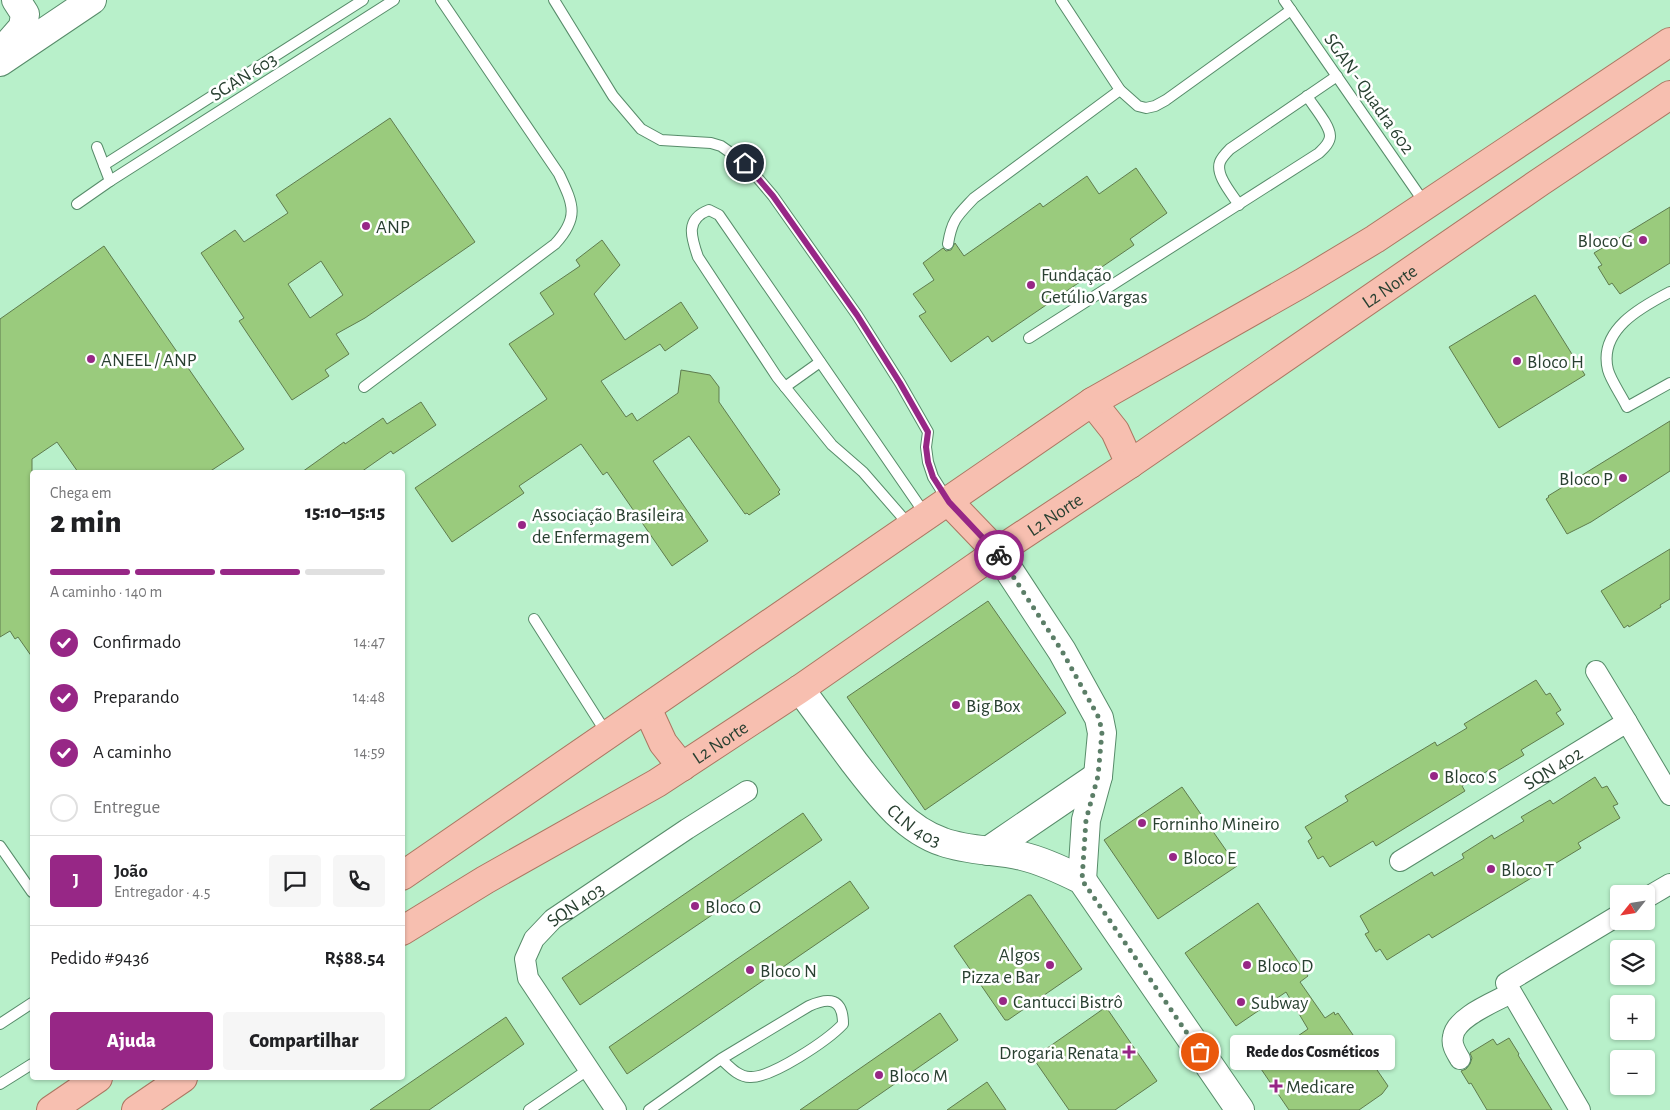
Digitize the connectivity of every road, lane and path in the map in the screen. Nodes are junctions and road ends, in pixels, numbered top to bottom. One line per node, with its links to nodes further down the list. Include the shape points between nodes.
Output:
1 (16, 0): 11 (street, via 25,14 23,27)
2 (92, 0): 12 (street)
3 (363, 0): 18 (lane, SGAN 603)
4 (394, 0): 19 (lane, SGAN 603)
5 (441, 0): 28 (lane, via 559,174 571,200 572,216 566,232 555,244)
6 (554, 0): 32 (lane, via 613,96 641,129 661,140 721,146 745,163 773,196 857,315 900,383 928,432 928,462 933,477)
7 (1061, 0): 14 (lane)
8 (1284, 0): 9 (lane, SGAN - Quadra 602)
9 (1291, 10): 13 (lane, SGAN - Quadra 602); 14 (lane, via 1155,106 1138,106)
10 (1670, 42): 22 (main road)
11 (0, 53)
12 (0, 62)
13 (1336, 76): 16 (lane); 22 (lane, SGAN - Quadra 602)
14 (1120, 90): 23 (lane, via 974,198 951,226)
15 (1670, 95): 31 (main road, L2 Norte)
16 (1307, 96): 21 (lane, via 1230,149 1220,160 1223,179); 21 (lane, via 1327,126 1328,144 1318,154)
17 (97, 147): 18 (lane)
18 (104, 165): 19 (lane)
19 (110, 181): 20 (lane, SGAN 603)
20 (77, 204)
21 (1239, 205): 25 (lane)
22 (1426, 206): 30 (main road, via 1302,283)
23 (948, 244)
24 (1670, 292): 27 (lane, via 1624,321 1610,341 1607,353 1608,370 1627,407)
25 (1029, 338)
26 (820, 362): 29 (lane); 29 (lane, via 719,215 709,210 701,213 691,229 698,257); 33 (lane)
27 (1670, 383)
28 (364, 387)
29 (785, 387): 33 (lane, via 832,445)
30 (1092, 402): 31 (main road, via 1115,431); 32 (main road)
31 (1130, 464): 34 (main road, L2 Norte)
32 (949, 502): 33 (main road); 34 (main road)
33 (918, 522): 38 (main road)
34 (997, 552): 37 (main road, L2 Norte); 42 (street, via 1062,651 1099,718 1102,732)
35 (534, 619): 40 (lane)
36 (1596, 671): 39 (street)
37 (800, 689): 41 (main road, L2 Norte); 46 (street, CLN 403, via 884,801 913,827 943,842)
38 (647, 708): 40 (main road); 41 (main road, via 663,743)
39 (1627, 722): 44 (street); 47 (street, SQN 402)
40 (607, 735): 48 (main road)
41 (682, 767): 54 (main road, L2 Norte)
42 (1098, 776): 46 (street); 49 (street, via 1086,820)
43 (747, 791): 61 (street, SQN 403, via 553,919 534,939 525,959 528,978)
44 (1670, 796)
45 (0, 846): 51 (lane)
46 (988, 851): 49 (street, CLN 403, via 1043,861)
47 (1400, 861)
48 (405, 874)
49 (1082, 880): 70 (street)
50 (1670, 884): 52 (street)
51 (30, 889)
52 (1655, 893)
53 (1610, 920): 55 (street, via 1506,983)
54 (405, 929)
55 (1511, 993): 59 (street, via 1463,1019 1455,1028 1452,1038); 71 (street)
56 (30, 1004): 57 (lane)
57 (0, 1024)
58 (721, 1059): 58 (lane, via 809,1006 821,1001 836,1002 840,1008 843,1024 835,1033 773,1071 750,1077 740,1074); 69 (lane)
59 (1460, 1059)
60 (30, 1065): 64 (lane)
61 (589, 1069): 67 (lane); 68 (street, SQN 403)
62 (95, 1080): 65 (main road)
63 (179, 1080): 66 (main road)
64 (0, 1084)
65 (51, 1110)
66 (136, 1110)
67 (529, 1110)
68 (616, 1110)
69 (649, 1110)
70 (1240, 1110)
71 (1580, 1110)

